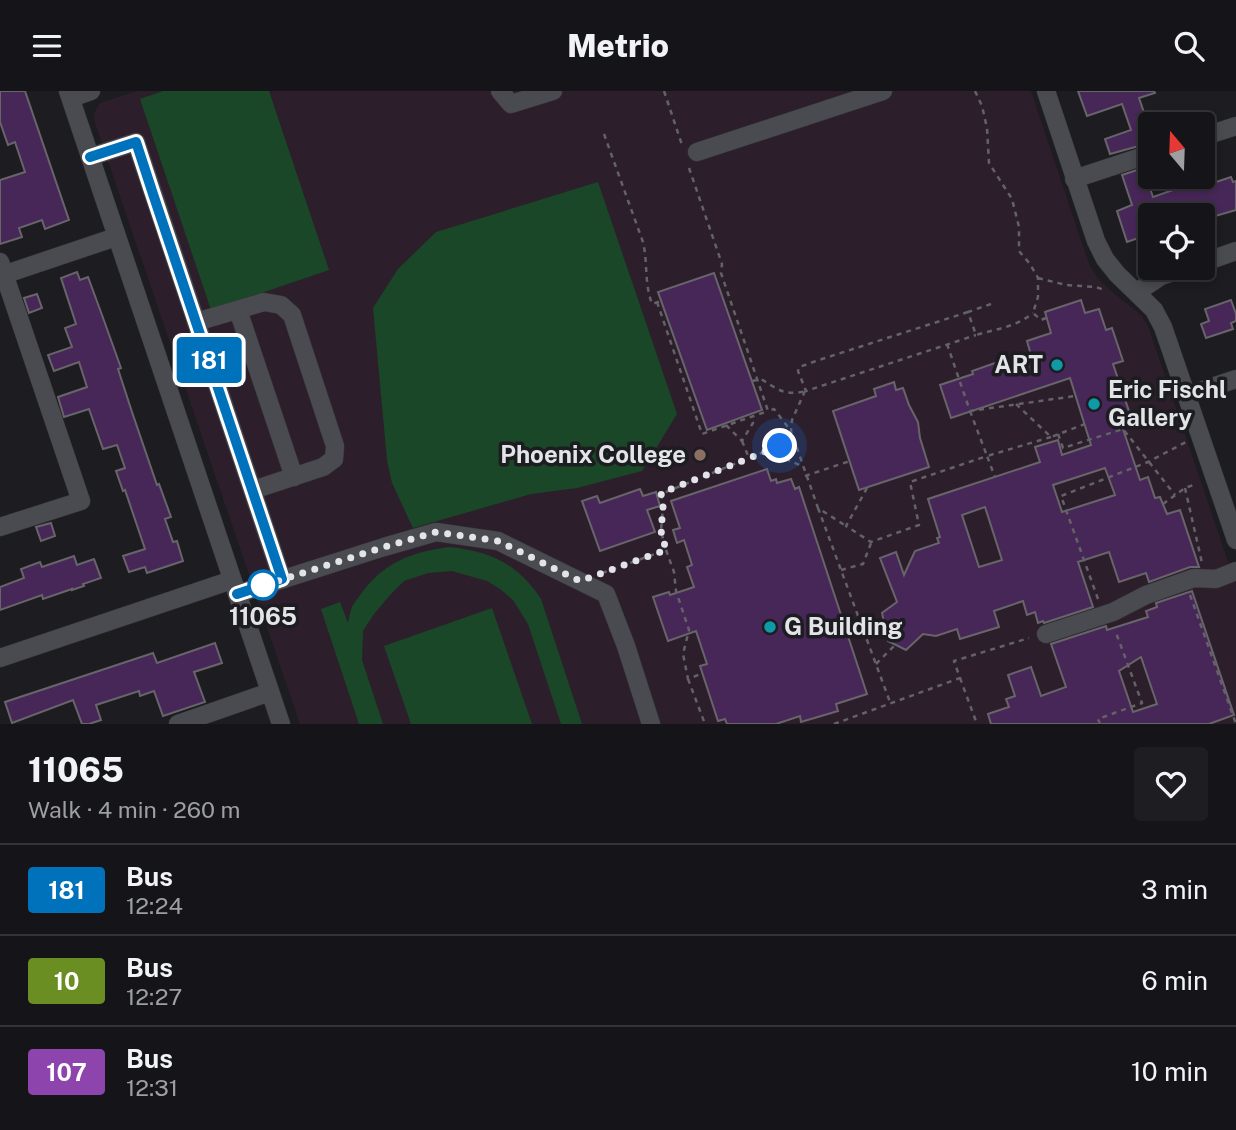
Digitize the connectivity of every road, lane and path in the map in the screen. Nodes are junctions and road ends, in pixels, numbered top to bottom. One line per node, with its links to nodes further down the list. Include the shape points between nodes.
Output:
1 (90, 91): 8 (street)
2 (500, 91): 3 (street, via 511,104)
3 (553, 91)
4 (664, 91): 12 (path)
5 (883, 91): 12 (street)
6 (975, 91): 20 (path, via 987,128 989,163 1012,199 1019,251)
7 (1046, 91): 15 (street)
8 (70, 94): 13 (street)
9 (1236, 127): 10 (street)
10 (1215, 133)
11 (604, 134): 43 (path, via 645,249 649,297 652,304 659,302 702,434)
12 (690, 156): 33 (path, via 721,273)
13 (90, 157): 16 (street); 29 (street, via 136,142)
14 (1138, 158): 15 (street)
15 (1074, 179): 23 (street, via 1105,259)
16 (116, 237): 19 (street); 77 (street)
17 (1236, 251): 18 (street)
18 (1215, 258)
19 (1, 271): 68 (street, via 81,501)
20 (1038, 278): 22 (path); 27 (path)
21 (1155, 280): 23 (street)
22 (1104, 290)
23 (1137, 292): 37 (street, via 1163,327)
24 (991, 304): 26 (path)
25 (238, 310): 29 (street); 57 (street); 57 (street, via 264,302 281,305 292,315 335,446 334,459)
26 (968, 311): 30 (path); 35 (path, via 799,367)
27 (1032, 313): 28 (path, via 1041,320); 30 (path, via 1015,324)
28 (1046, 318)
29 (196, 323): 62 (street)
30 (976, 335): 31 (path)
31 (947, 344): 35 (path); 40 (path)
32 (1236, 379): 37 (street)
33 (757, 380): 34 (path); 35 (path, via 781,392); 39 (path)
34 (752, 381)
35 (806, 391): 44 (path)
36 (1075, 395): 38 (path)
37 (1188, 395): 46 (street)
38 (1016, 404): 40 (path); 47 (path)
39 (768, 411): 41 (path); 44 (path, via 774,409)
40 (970, 411): 51 (path)
41 (751, 417): 43 (path); 48 (path, via 753,423)
42 (1085, 424): 45 (path)
43 (726, 425): 48 (path)
44 (791, 431): 49 (path)
45 (1058, 434): 47 (path); 54 (path, via 1063,448 1123,429)
46 (1201, 434): 54 (path); 64 (street)
47 (1051, 437): 51 (path)
48 (742, 440): 52 (path)
49 (794, 440): 50 (path); 55 (path)
50 (767, 451): 52 (path); 55 (path)
51 (987, 456): 58 (path); 70 (path, via 910,482 919,525)
52 (749, 458): 71 (path, via 661,493)
53 (850, 461): 56 (path)
54 (1148, 462): 63 (path); 79 (path, via 1061,496)
55 (802, 466): 56 (path)
56 (805, 476): 66 (path)
57 (294, 477): 62 (street)
58 (995, 477)
59 (1196, 484): 61 (path)
60 (867, 488): 67 (path)
61 (1185, 488): 63 (path); 75 (path)
62 (253, 490): 74 (street)
63 (1174, 495): 65 (path)
64 (1230, 503): 69 (street)
65 (1163, 504)
66 (818, 509): 67 (path); 72 (path)
67 (846, 526): 70 (path)
68 (0, 527)
69 (1236, 540)
70 (872, 542): 72 (path, via 863,564)
71 (666, 550): 76 (path); 86 (path, via 689,630 683,654)
72 (841, 570): 83 (path)
73 (1236, 571): 75 (street)
74 (282, 579): 76 (street, via 436,532 498,541); 77 (street)
75 (1206, 579): 79 (street, via 1146,595)
76 (580, 581): 91 (street, via 606,594)
77 (235, 587): 82 (street); 87 (street)
78 (1188, 588): 96 (path)
79 (1107, 614): 80 (street); 95 (path, via 1142,703 1098,719)
80 (1043, 634): 85 (path, via 954,661)
81 (895, 645): 83 (path)
82 (0, 658)
83 (876, 664): 88 (path)
84 (703, 673): 86 (path)
85 (960, 678): 88 (path); 94 (path)
86 (688, 679): 92 (path)
87 (270, 692): 89 (street); 90 (street)
88 (890, 702): 93 (path)
89 (178, 724)
90 (281, 724)
91 (651, 724)
92 (705, 724)
93 (834, 724)
94 (977, 724)
95 (1100, 724)
96 (1236, 724)

